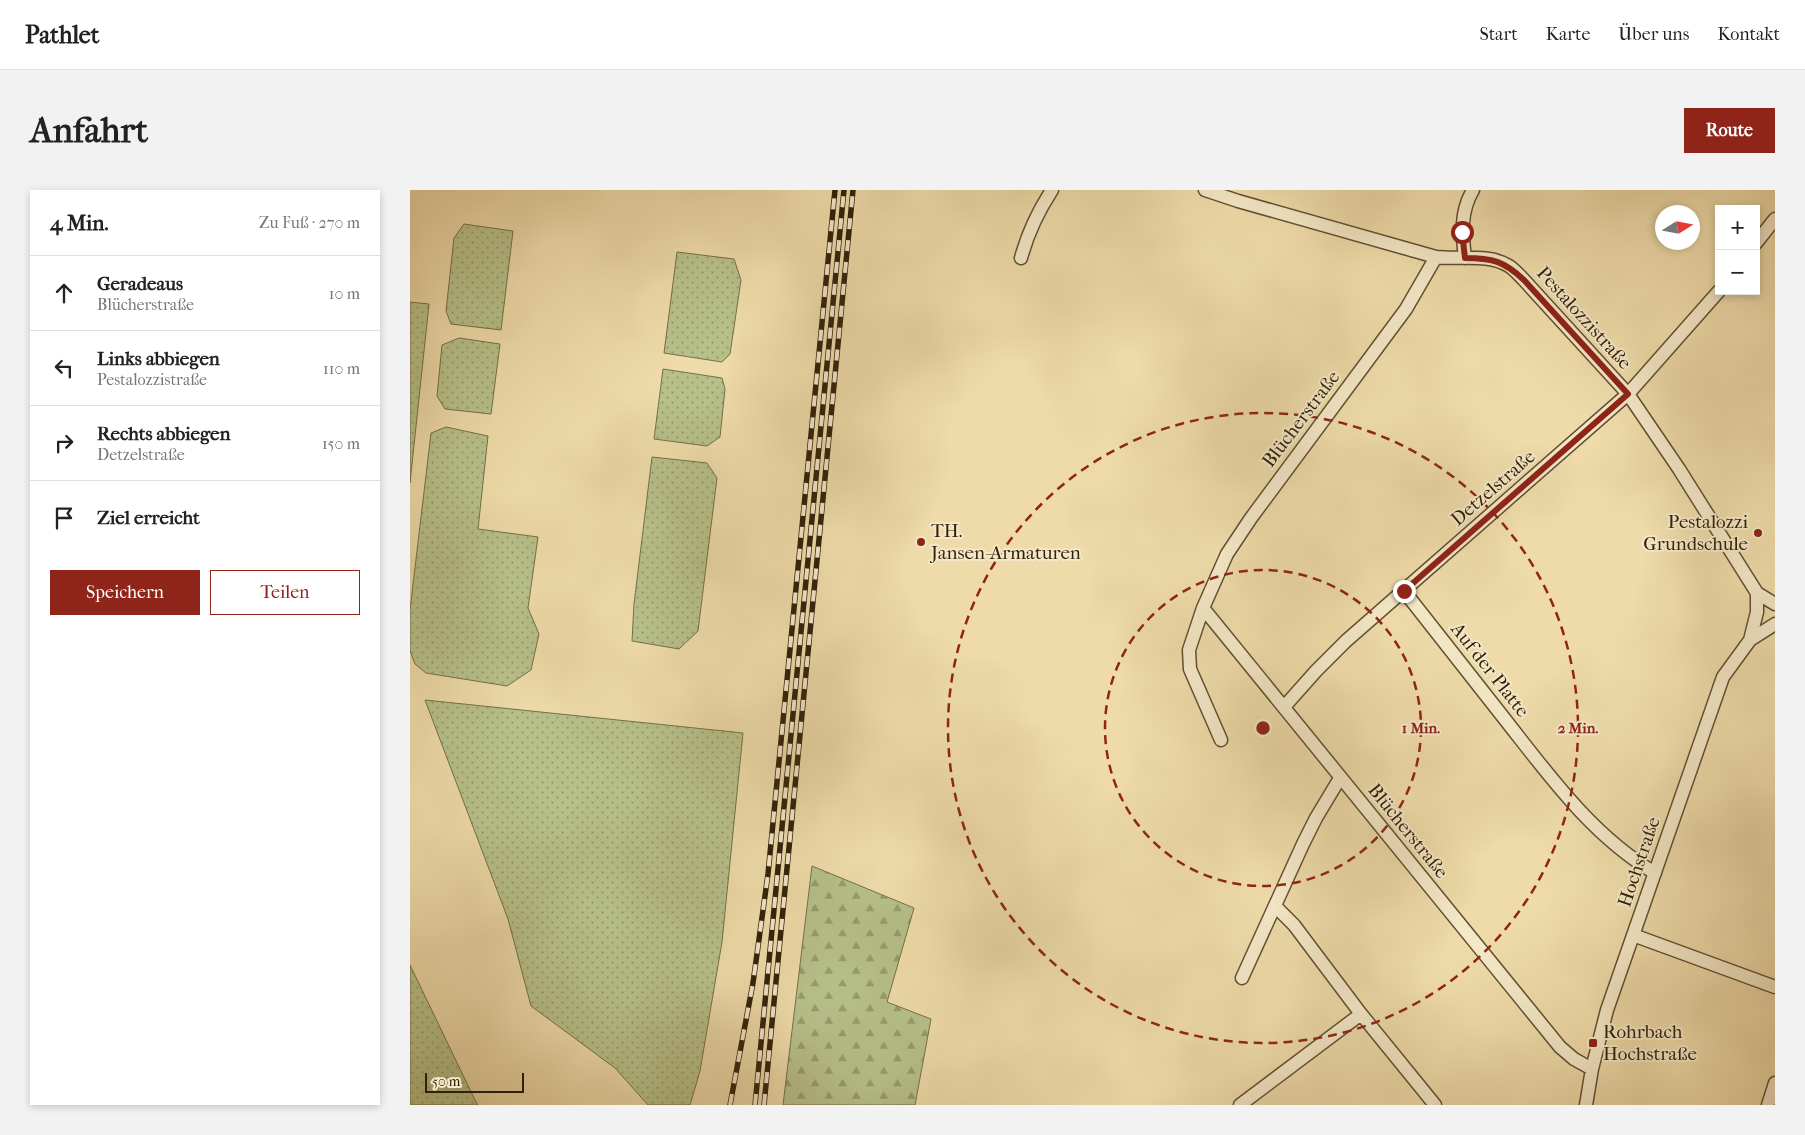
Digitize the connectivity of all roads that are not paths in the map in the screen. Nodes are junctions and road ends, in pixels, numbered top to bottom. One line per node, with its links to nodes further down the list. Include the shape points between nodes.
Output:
1 (1052, 190): 7 (street, via 1036,215)
2 (1205, 190): 6 (street, Pestalozzistraße)
3 (1473, 190): 8 (street, via 1464,214)
4 (1775, 219): 5 (street)
5 (1760, 238)
6 (1436, 257): 8 (street, Pestalozzistraße); 14 (street, Blücherstraße, via 1406,309 1227,554)
7 (1021, 258)
8 (1465, 258): 10 (street, Pestalozzistraße, via 1484,258 1510,267)
9 (1715, 295): 10 (street, Detzelstraße)
10 (1628, 394): 11 (street, Detzelstraße); 12 (street, Pestalozzistraße)
11 (1404, 591): 17 (street, Detzelstraße, via 1346,641); 20 (street, Auf der Platte, via 1584,817 1621,850)
12 (1756, 593): 13 (street, Pestalozzistraße); 16 (street, Hochstraße, via 1757,612)
13 (1775, 604)
14 (1203, 608): 17 (street, Blücherstraße); 18 (street, Blücherstraße, via 1189,650 1190,669)
15 (1775, 624): 16 (street, Hochstraße)
16 (1750, 640): 20 (street, Hochstraße, via 1724,677)
17 (1284, 707): 19 (street, Blücherstraße)
18 (1221, 740)
19 (1340, 778): 21 (street, via 1303,844); 26 (street, Blücherstraße, via 1560,1047)
20 (1655, 873): 22 (street, Hochstraße)
21 (1276, 906): 23 (street); 25 (street)
22 (1634, 935): 24 (street); 26 (street, Hochstraße, via 1607,1010)
23 (1242, 978)
24 (1775, 987)
25 (1361, 1014): 28 (street); 29 (street)
26 (1592, 1069): 30 (street, Hochstraße)
27 (1775, 1083): 31 (street)
28 (1433, 1104)
29 (1240, 1105)
30 (1586, 1105)
31 (1768, 1105)

